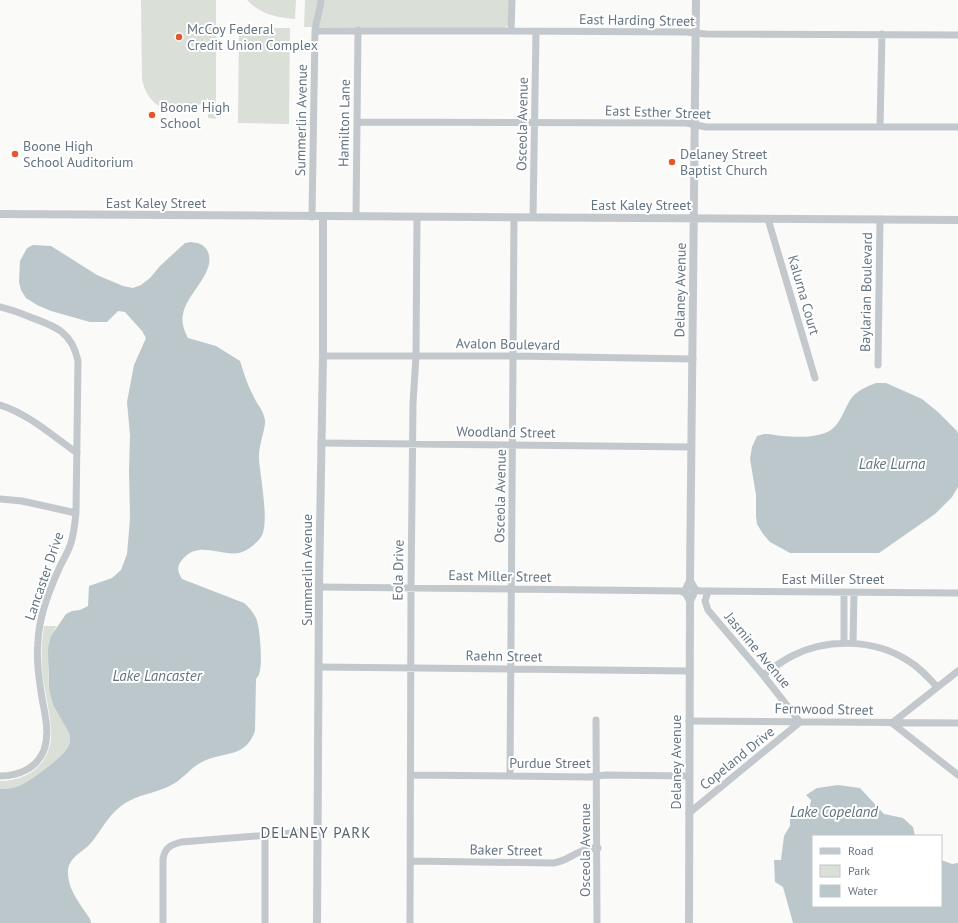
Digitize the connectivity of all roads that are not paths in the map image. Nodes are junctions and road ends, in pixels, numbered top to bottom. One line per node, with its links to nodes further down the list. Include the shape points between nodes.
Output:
1 (320, 0): 5 (street, Summerlin Avenue)
2 (512, 0): 6 (street)
3 (696, 0): 8 (street, Delaney Avenue)
4 (358, 30): 5 (street, East Harding Street); 6 (street, East Harding Street); 11 (street, Hamilton Lane)
5 (315, 31): 18 (street, Summerlin Avenue)
6 (511, 31): 7 (street, East Harding Street)
7 (536, 31): 8 (street, East Harding Street); 12 (street, Osceola Avenue)
8 (696, 33): 9 (street, East Harding Street); 13 (street, Delaney Avenue)
9 (882, 34): 10 (street, East Harding Street); 14 (street)
10 (958, 35)
11 (357, 122): 12 (street, East Esther Street); 17 (street, Hamilton Lane)
12 (534, 122): 13 (street, East Esther Street); 22 (street, Osceola Avenue)
13 (695, 125): 14 (street, East Esther Street); 23 (street, Delaney Avenue)
14 (880, 127): 15 (street, East Esther Street)
15 (958, 127)
16 (0, 214): 18 (street, East Kaley Street)
17 (356, 216): 19 (street, East Kaley Street); 20 (street, East Kaley Street)
18 (312, 217): 19 (street, East Kaley Street)
19 (323, 217): 28 (street, Summerlin Avenue)
20 (417, 217): 21 (street, East Kaley Street); 29 (street, Eola Drive)
21 (514, 217): 22 (street, East Kaley Street); 30 (street, Osceola Avenue)
22 (533, 217): 23 (street, East Kaley Street)
23 (694, 218): 24 (street, East Kaley Street); 31 (street, Delaney Avenue)
24 (768, 218): 25 (street, East Kaley Street); 33 (street, Kalurna Court)
25 (880, 220): 26 (street, East Kaley Street); 32 (street, Baylarian Boulevard)
26 (958, 220)
27 (0, 307): 39 (street, Lancaster Drive, via 62,331 76,350)
28 (323, 356): 29 (street, Avalon Boulevard); 35 (street, Summerlin Avenue)
29 (416, 356): 30 (street, Avalon Boulevard); 36 (street, Eola Drive)
30 (514, 356): 31 (street, Avalon Boulevard); 37 (street, Osceola Avenue)
31 (693, 359): 38 (street, Delaney Avenue)
32 (878, 365)
33 (815, 378)
34 (0, 405): 39 (street, via 23,415)
35 (321, 443): 36 (street, Woodland Street); 42 (street, Summerlin Avenue)
36 (412, 444): 37 (street, Woodland Street); 43 (street, Eola Drive)
37 (513, 445): 38 (street, Woodland Street); 44 (street, Osceola Avenue)
38 (691, 447): 45 (street, Delaney Avenue)
39 (77, 452): 41 (street, Lancaster Drive)
40 (0, 499): 41 (street, via 22,501)
41 (76, 513): 66 (street, Lancaster Drive, via 71,543 50,588 38,640 38,670 46,725 44,749 39,759 20,774)
42 (319, 587): 43 (street, East Miller Street); 52 (street, Summerlin Avenue)
43 (411, 588): 44 (street, East Miller Street); 53 (street, Eola Drive)
44 (512, 590): 45 (street, East Miller Street); 54 (street, Osceola Avenue)
45 (690, 591): 46 (street, East Miller Street); 55 (street, Delaney Avenue)
46 (708, 591): 47 (street, East Miller Street); 57 (street, Jasmine Avenue, via 705,601 708,610)
47 (844, 592): 48 (street, East Miller Street); 50 (street)
48 (854, 592): 49 (street, East Miller Street); 51 (street)
49 (958, 593)
50 (844, 643): 51 (street); 57 (street, via 812,648 792,656)
51 (853, 643): 58 (street, via 895,653 919,669)
52 (319, 668): 53 (street, Raehn Street); 71 (street, Summerlin Avenue)
53 (410, 669): 54 (street, Raehn Street); 64 (street, Eola Drive)
54 (512, 669): 55 (street, Raehn Street); 67 (street, Osceola Avenue)
55 (690, 671): 60 (street, Delaney Avenue)
56 (958, 671): 58 (street)
57 (763, 675): 61 (street, Jasmine Avenue)
58 (937, 687): 62 (street)
59 (596, 720): 68 (street, Osceola Avenue)
60 (689, 721): 61 (street, Fernwood Street); 69 (street, Delaney Avenue)
61 (800, 722): 62 (street, Fernwood Street); 70 (street, Copeland Drive)
62 (892, 723): 63 (street, Fernwood Street); 65 (street)
63 (958, 723)
64 (411, 775): 67 (street, Purdue Street); 74 (street, Eola Drive)
65 (958, 775)
66 (0, 776)
67 (510, 776): 68 (street, Purdue Street)
68 (597, 776): 69 (street, Purdue Street); 73 (street, Osceola Avenue)
69 (689, 776): 70 (street, Delaney Avenue)
70 (689, 813): 80 (street, Delaney Avenue)
71 (318, 831): 72 (street); 77 (street, Summerlin Avenue)
72 (265, 836): 75 (street, via 181,842 167,847 164,859); 76 (street)
73 (598, 848): 74 (street, Baker Street, via 581,851 567,860 553,863); 79 (street, Osceola Avenue)
74 (411, 861): 78 (street, Eola Drive)
75 (163, 923)
76 (265, 923)
77 (317, 923)
78 (410, 923)
79 (597, 923)
80 (689, 923)

